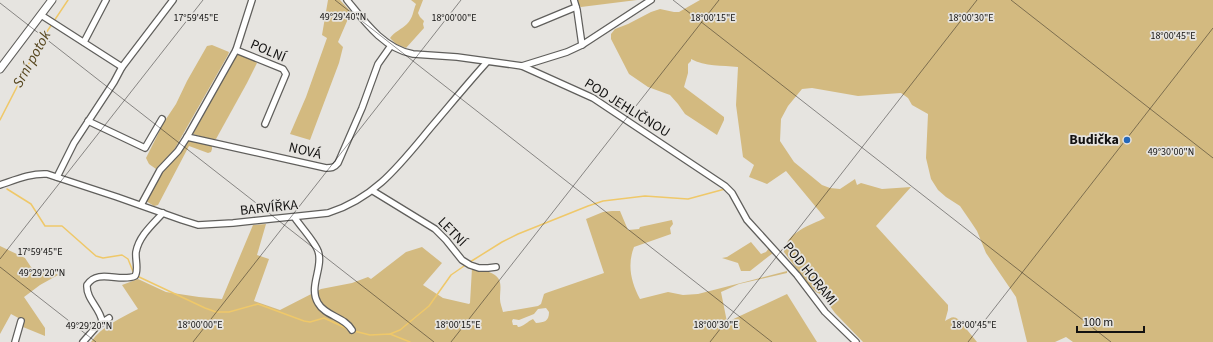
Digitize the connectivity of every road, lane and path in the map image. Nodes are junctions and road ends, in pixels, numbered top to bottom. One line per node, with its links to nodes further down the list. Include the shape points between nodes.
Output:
1 (52, 0): 9 (street)
2 (106, 0): 11 (street)
3 (174, 0): 16 (street)
4 (252, 0): 14 (street, POLNÍ)
5 (347, 0): 13 (street, POD JEHLIČNOU)
6 (574, 0): 8 (street)
7 (651, 0): 12 (street)
8 (576, 7): 10 (street); 12 (street)
9 (41, 14): 11 (street); 18 (street)
10 (535, 24)
11 (84, 42): 16 (street)
12 (582, 44): 17 (street, via 566,52)
13 (390, 47): 15 (street, POD JEHLIČNOU, via 405,53); 22 (street, NOVÁ, via 378,64 338,163 332,168)
14 (236, 50): 21 (street, POLNÍ, via 286,72); 22 (street)
15 (487, 62): 17 (street, POD JEHLIČNOU); 25 (street, BARVÍŘKA, via 394,170)
16 (122, 66): 20 (street)
17 (522, 66): 29 (street, POD JEHLIČNOU, via 593,98 725,186 732,193)
18 (0, 69)
19 (162, 118): 20 (street, via 145,148)
20 (88, 121): 23 (street)
21 (265, 124)
22 (187, 137): 26 (street, via 160,170)
23 (57, 177): 24 (street, BARVÍŘKA, via 39,174); 26 (street, BARVÍŘKA)
24 (0, 185)
25 (373, 190): 28 (street, BARVÍŘKA, via 340,209); 30 (street, LETNÍ, via 435,229 462,260 479,268)
26 (141, 205): 27 (street, BARVÍŘKA)
27 (163, 213): 28 (street, BARVÍŘKA, via 198,225); 33 (street, via 141,239 136,252 135,276 97,277 87,285)
28 (295, 218): 34 (street, via 318,251 315,294 318,304 349,325)
29 (747, 220): 37 (street, POD HORAMI, via 798,274 825,312)
30 (496, 267)
31 (109, 318): 33 (street)
32 (20, 321): 35 (street)
33 (102, 322): 36 (street)
34 (352, 330)
35 (15, 342)
36 (83, 342)
37 (856, 342)

